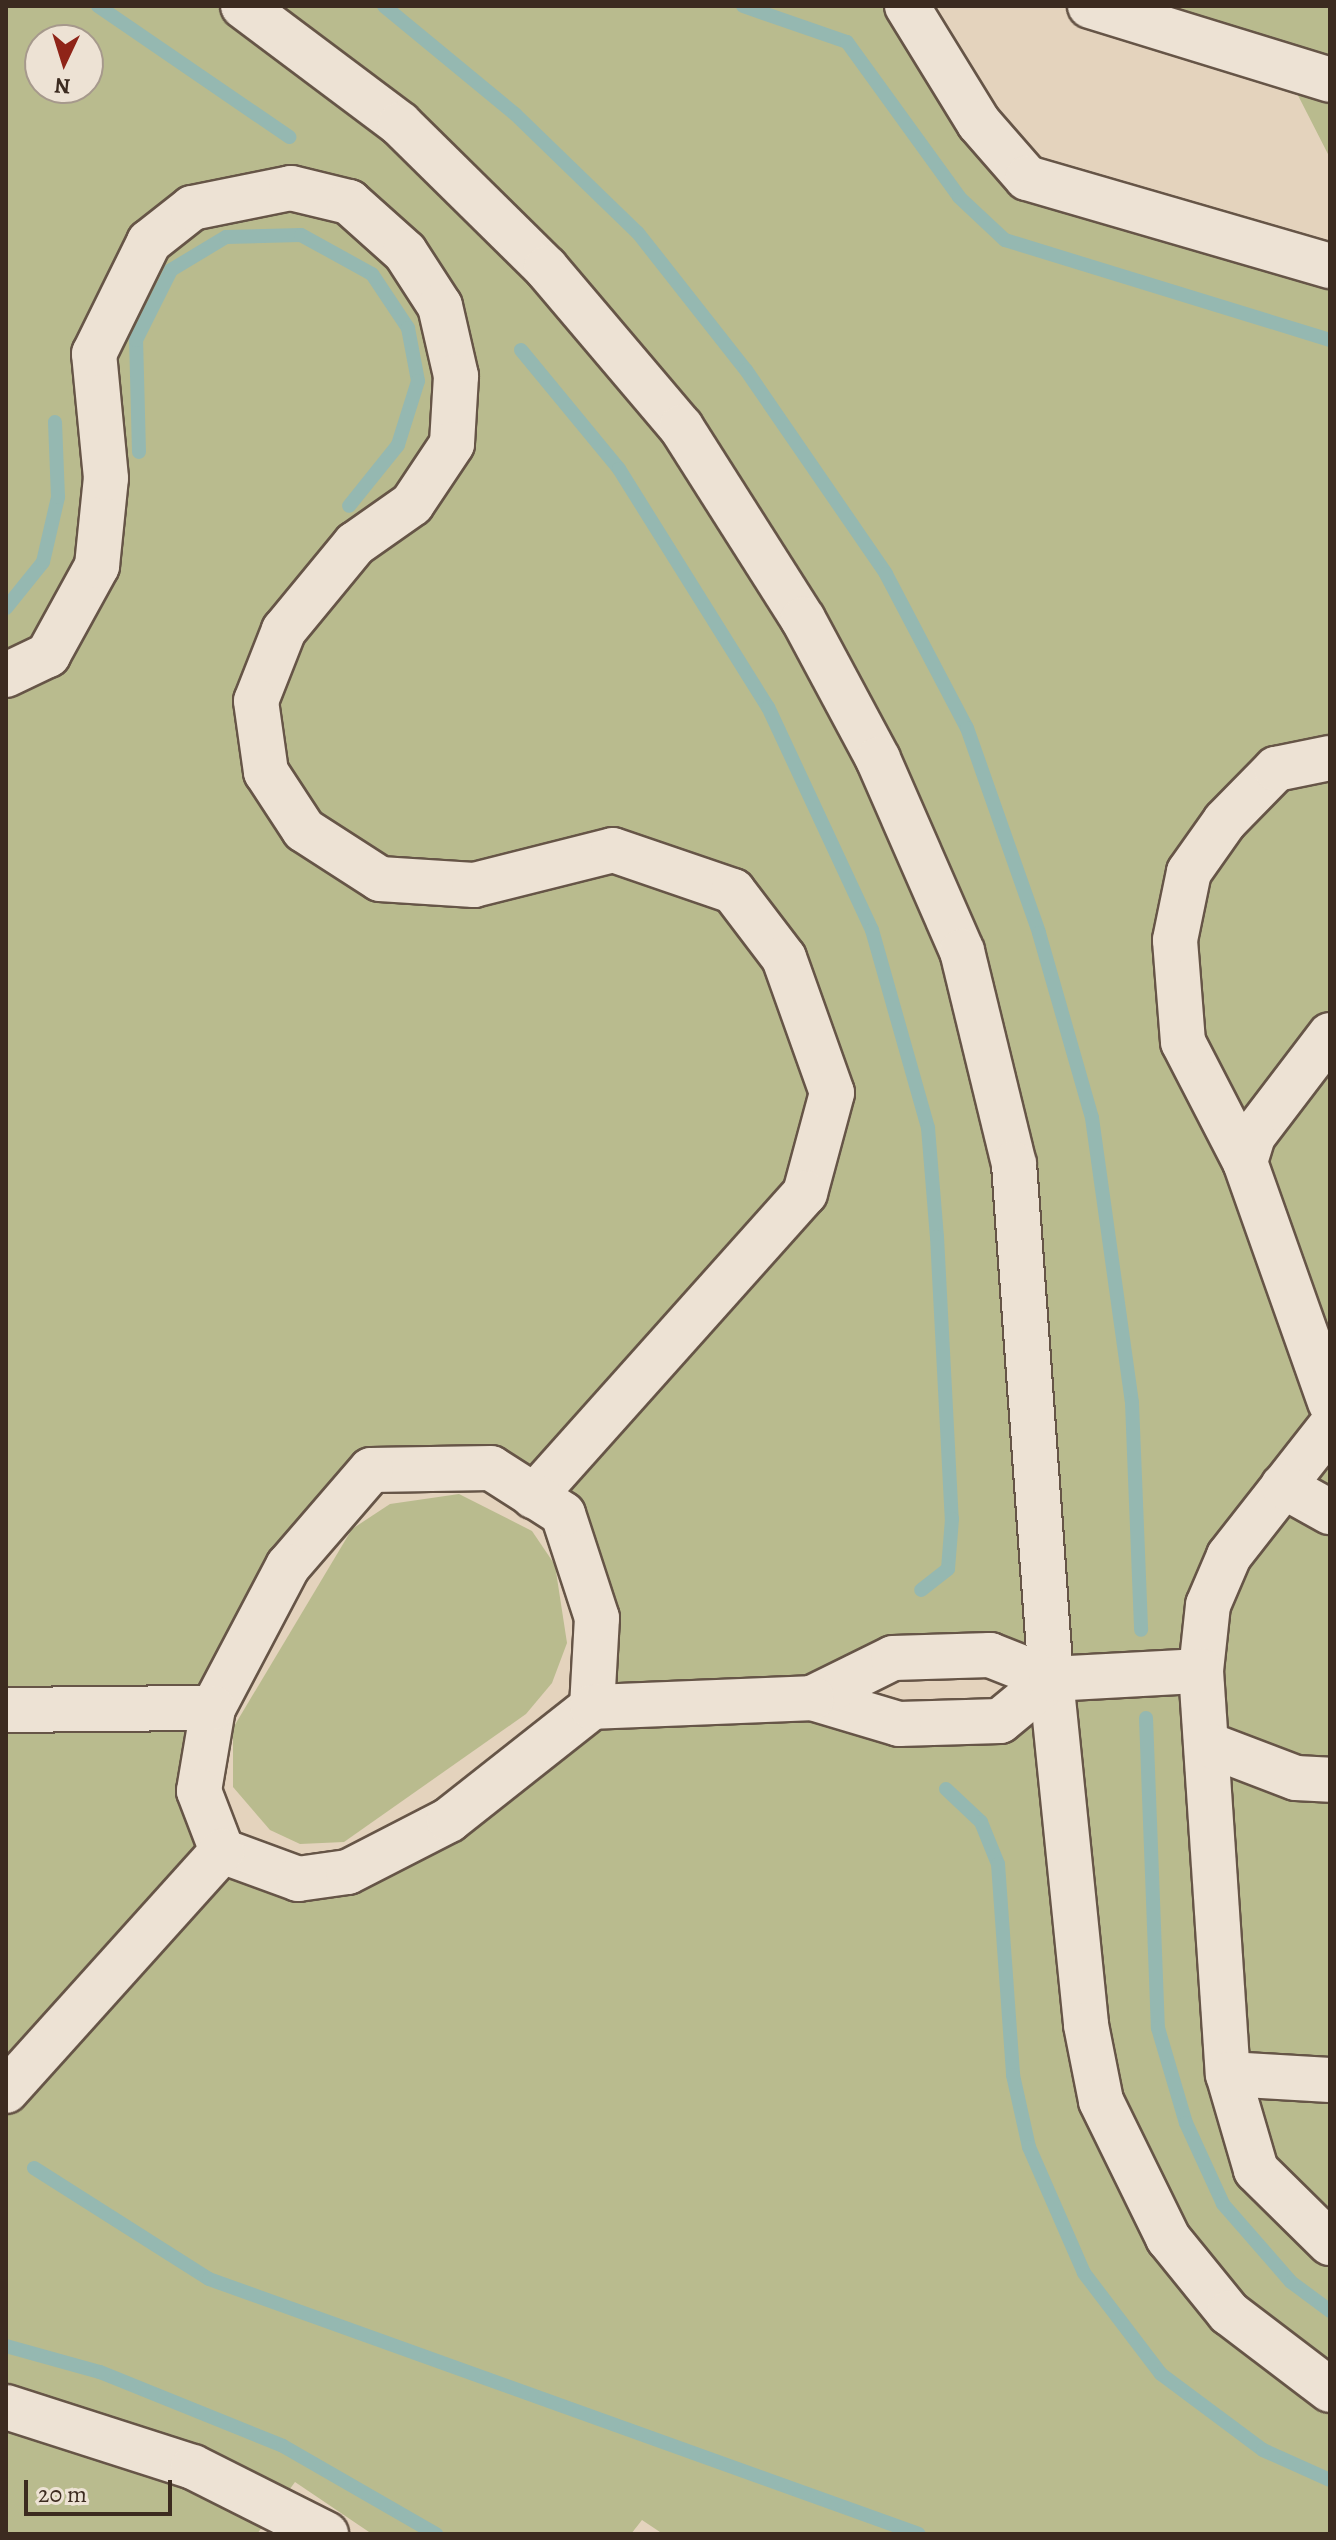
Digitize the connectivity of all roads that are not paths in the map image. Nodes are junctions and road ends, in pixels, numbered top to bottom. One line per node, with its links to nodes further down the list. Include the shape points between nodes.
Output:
1 (243, 6): 16 (lane, via 400,124 546,268 672,415 803,619 878,759 962,951 1014,1164)
2 (907, 6): 5 (lane, via 979,123 1027,178)
3 (1090, 6): 4 (lane)
4 (1330, 80)
5 (1330, 266)
6 (6, 675): 13 (lane, via 48,655 97,566 106,478 94,354 149,242 192,208 291,188 349,202 405,252 440,306 456,376 452,444 412,504 355,544 284,630 256,701 266,772 304,830 380,879 474,885 613,850 733,891 784,958 832,1093 805,1193)
7 (1330, 758): 9 (lane, via 1276,769 1225,821 1189,872 1175,940 1183,1042)
8 (1330, 1035): 9 (lane, via 1253,1136)
9 (1245, 1162): 10 (lane)
10 (1330, 1402)
11 (1330, 1427): 12 (lane)
12 (1283, 1486): 14 (lane); 15 (lane, via 1224,1568 1208,1605)
13 (534, 1496): 18 (lane, via 563,1514 597,1618); 19 (lane, via 491,1468 371,1470 288,1566)
14 (1330, 1512)
15 (1201, 1671): 16 (lane); 21 (lane)
16 (1051, 1679): 17 (lane, via 990,1655 893,1658); 17 (lane, via 1000,1721 899,1724); 28 (lane, via 1086,2025 1101,2101 1168,2238 1229,2313)
17 (812, 1698): 18 (lane)
18 (592, 1707): 23 (lane, via 449,1820 348,1872 298,1879)
19 (213, 1708): 20 (lane); 23 (lane, via 199,1791)
20 (6, 1710)
21 (1212, 1746): 22 (lane); 24 (lane)
22 (1319, 1786)
23 (222, 1851): 26 (lane)
24 (1228, 2074): 25 (lane); 27 (lane, via 1256,2170)
25 (1330, 2080)
26 (6, 2091)
27 (1330, 2243)
28 (1330, 2390)
29 (6, 2407): 30 (lane, via 193,2467)
30 (326, 2534)

